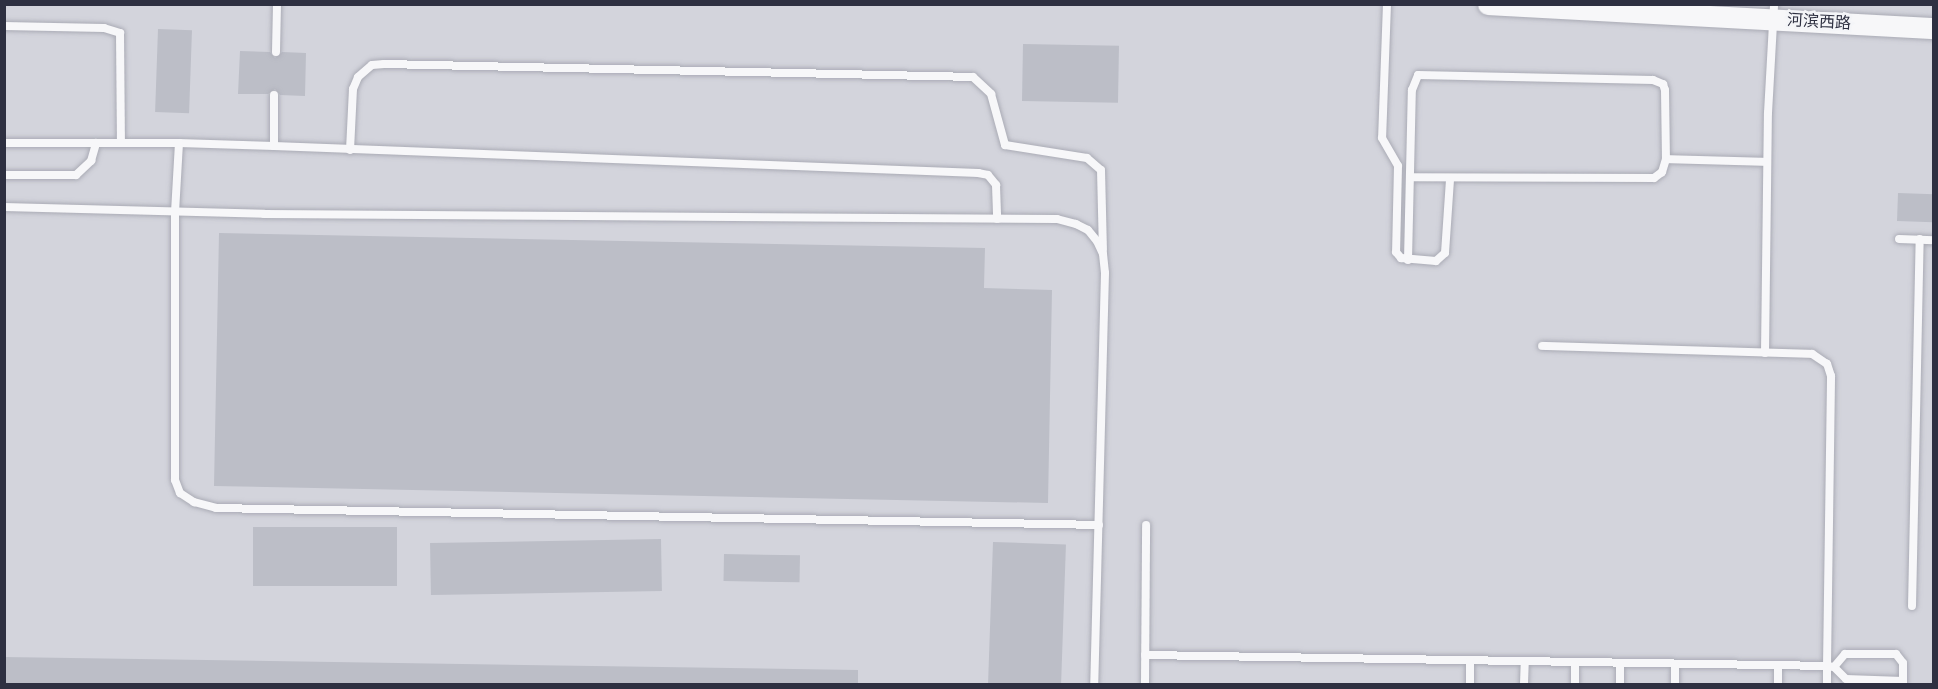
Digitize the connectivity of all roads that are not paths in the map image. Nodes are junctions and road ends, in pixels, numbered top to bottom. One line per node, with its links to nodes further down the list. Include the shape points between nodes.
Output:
1 (277, 4): 7 (lane)
2 (1387, 4): 27 (lane, via 1382,138 1398,166 1396,252)
3 (1488, 4): 4 (street, 河滨西路)
4 (1774, 12): 6 (street, 河滨西路); 16 (lane)
5 (4, 26): 11 (lane, via 105,28 120,33)
6 (1934, 28)
7 (276, 52)
8 (274, 94): 13 (lane)
9 (4, 143): 10 (lane)
10 (96, 143): 11 (lane); 17 (lane, via 91,161 76,175)
11 (121, 143): 12 (lane)
12 (179, 143): 13 (lane); 21 (lane)
13 (274, 146): 14 (lane)
14 (350, 150): 22 (lane, via 978,173 988,175 996,185); 26 (lane, via 353,88 365,69 384,64 973,77 991,94 1005,145 1087,158 1101,170)
15 (1666, 159): 16 (lane); 18 (lane, via 1665,90 1658,81 1422,73 1412,90); 19 (lane, via 1662,172 1646,180)
16 (1767, 162): 29 (lane)
17 (4, 175)
18 (1411, 177): 19 (lane); 27 (lane)
19 (1450, 178): 27 (lane, via 1445,253 1436,261)
20 (4, 207): 21 (lane)
21 (175, 212): 22 (lane); 30 (lane, via 175,480 180,492 208,507)
22 (997, 219): 26 (lane, via 1057,219 1076,224 1088,230)
23 (1899, 239): 24 (lane)
24 (1920, 239): 25 (lane); 32 (lane)
25 (1934, 240)
26 (1103, 254): 30 (lane)
27 (1408, 260)
28 (1542, 346): 29 (lane)
29 (1765, 353): 40 (lane, via 1821,357 1831,376)
30 (1099, 525): 42 (lane)
31 (1146, 525): 33 (lane)
32 (1912, 606)
33 (1145, 655): 34 (lane); 43 (lane)
34 (1470, 660): 35 (lane); 44 (lane)
35 (1525, 661): 36 (lane); 45 (lane)
36 (1575, 662): 37 (lane); 46 (lane)
37 (1620, 663): 38 (lane); 47 (lane)
38 (1675, 664): 39 (lane); 48 (lane)
39 (1778, 665): 40 (lane); 49 (lane)
40 (1831, 666): 41 (lane, via 1846,679); 41 (lane, via 1845,654 1891,653 1902,659); 50 (lane)
41 (1903, 683)
42 (1094, 684)
43 (1145, 684)
44 (1470, 684)
45 (1524, 684)
46 (1575, 684)
47 (1620, 684)
48 (1675, 684)
49 (1778, 684)
50 (1827, 684)

